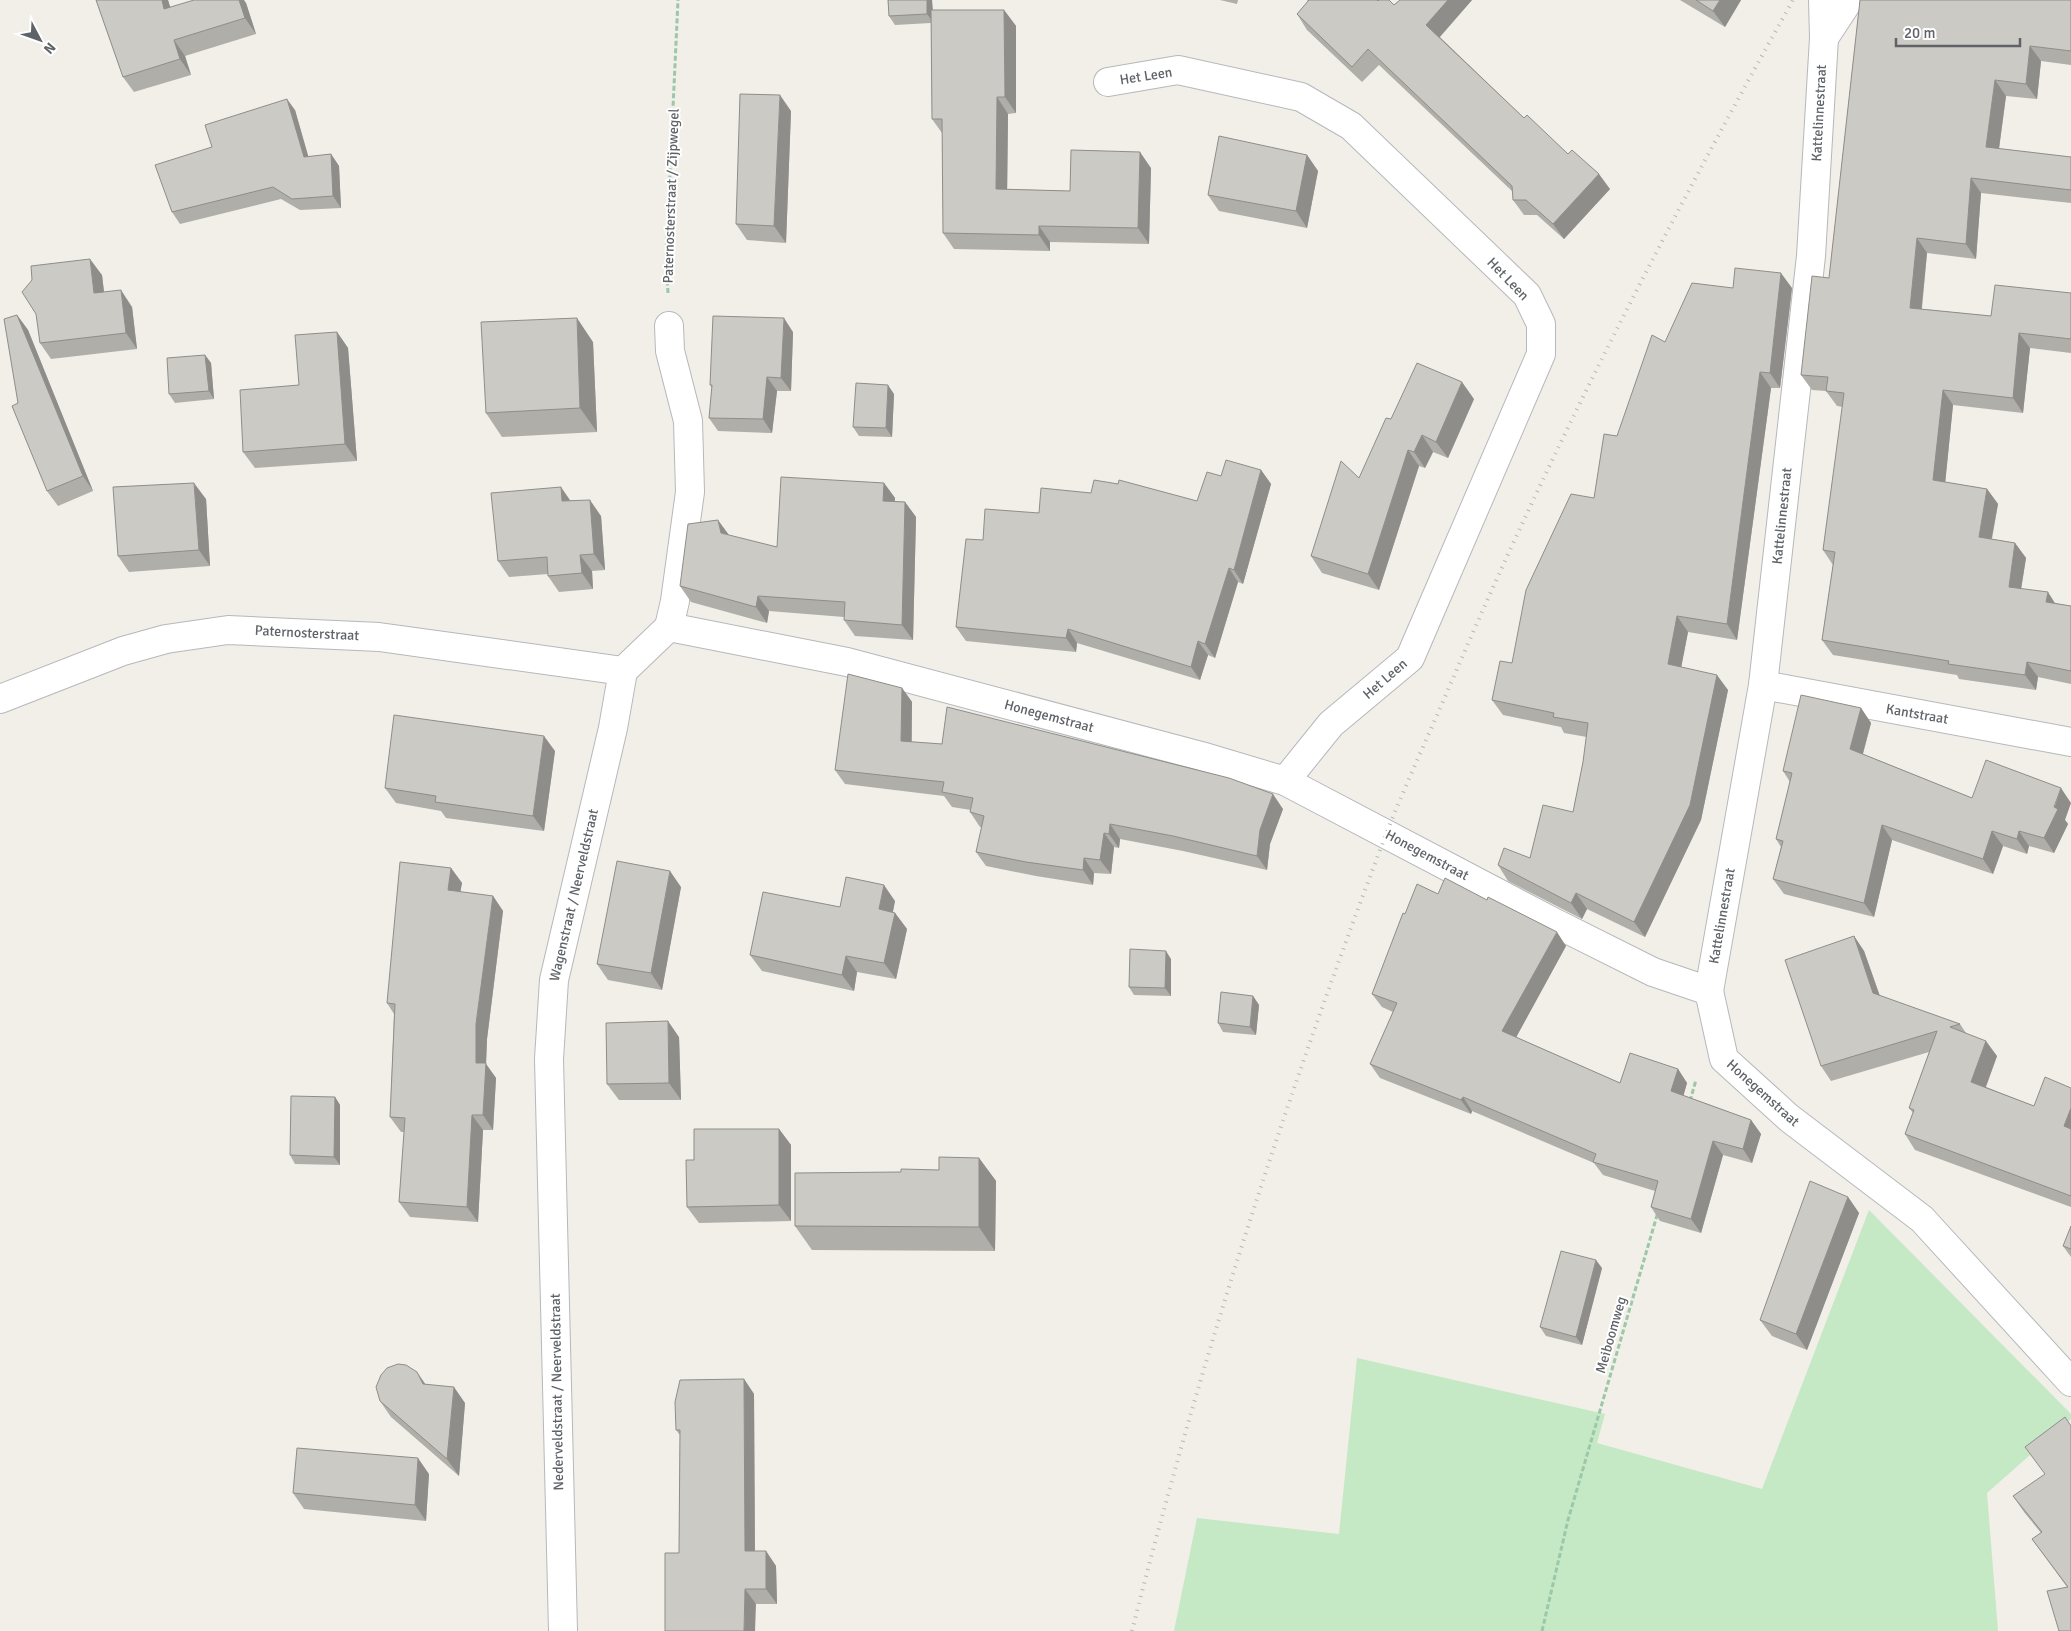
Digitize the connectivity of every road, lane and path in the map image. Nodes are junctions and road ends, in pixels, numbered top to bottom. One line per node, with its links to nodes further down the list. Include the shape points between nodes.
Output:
1 (678, 0): 6 (path, Paternosterstraat / Zijpwegel, via 666,259)
2 (1823, 0): 4 (street, Kattelinnestraat)
3 (1849, 0): 4 (street, Kattelinnestraat)
4 (1824, 38): 9 (street, Kattelinnestraat, via 1811,256)
5 (1108, 82): 12 (street, Het Leen, via 1178,70 1301,97 1351,126 1527,295 1541,324 1541,354 1410,658 1331,724)
6 (669, 326): 7 (street, via 670,352 688,421 690,492)
7 (669, 627): 8 (street); 12 (street, Honegemstraat, via 846,662)
8 (623, 671): 10 (street, Paternosterstraat, via 378,637 228,630 166,638 122,651); 16 (street, Wagenstraat / Neerveldstraat, via 613,728 554,980 549,1059)
9 (1762, 685): 11 (street, Kantstraat); 13 (street, Kattelinnestraat)
10 (0, 699)
11 (2071, 742)
12 (1285, 781): 13 (street, Honegemstraat, via 1653,972)
13 (1709, 990): 14 (street, Honegemstraat)
14 (1724, 1059): 15 (path, via 1697,1077); 18 (street, Honegemstraat, via 1789,1118 1922,1219)
15 (1689, 1105)
16 (551, 1153): 19 (street, Nederveldstraat / Neerveldstraat)
17 (1659, 1210): 20 (path, Meiboomweg, via 1568,1520)
18 (2071, 1382)
19 (563, 1631)
20 (1542, 1631)

